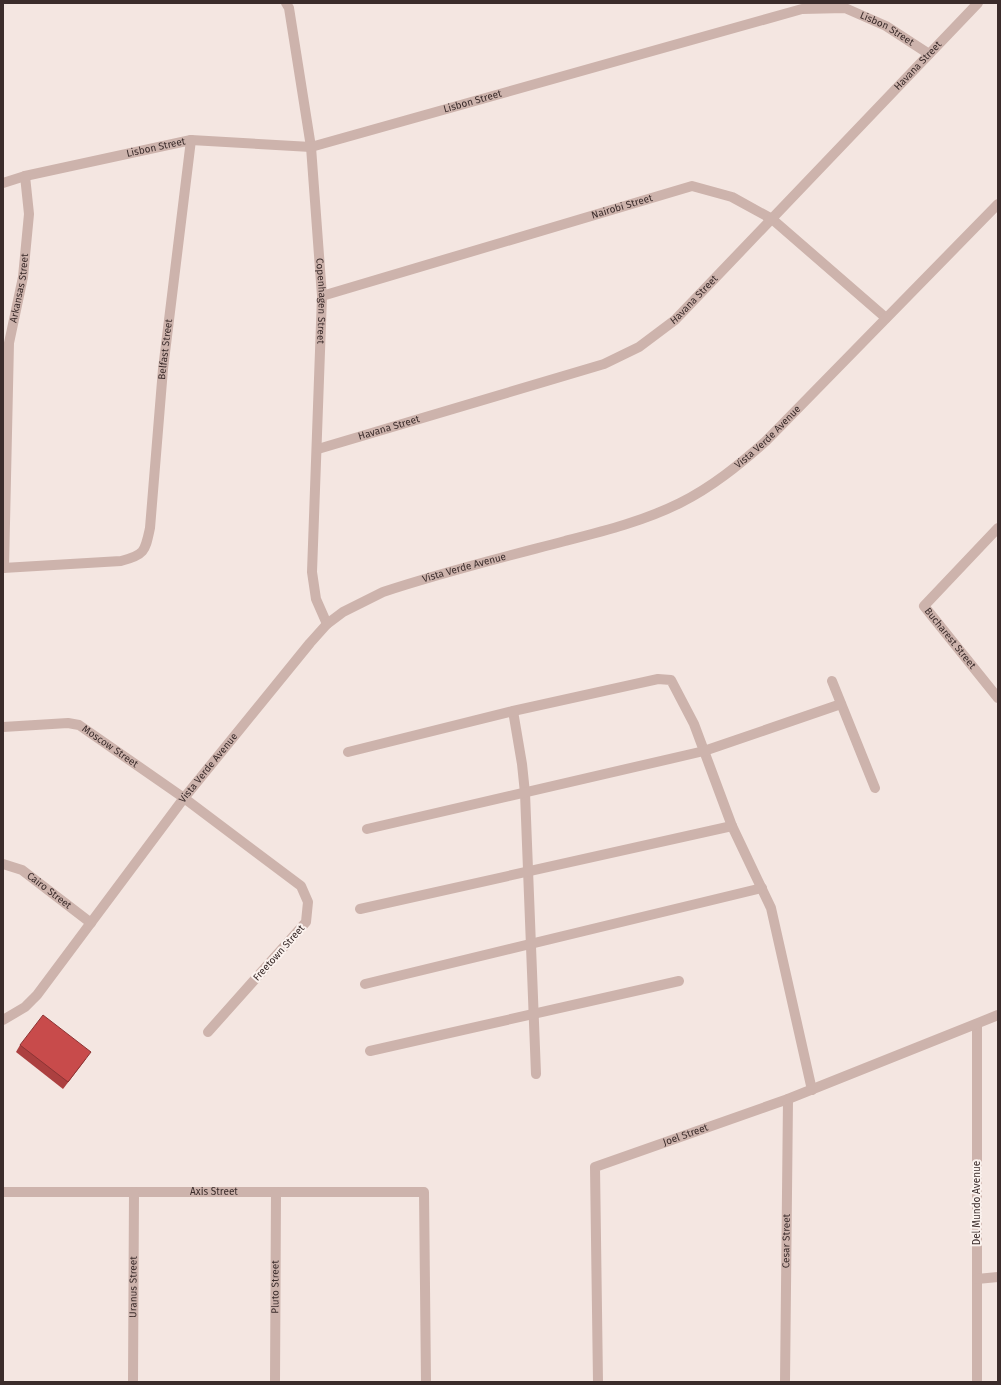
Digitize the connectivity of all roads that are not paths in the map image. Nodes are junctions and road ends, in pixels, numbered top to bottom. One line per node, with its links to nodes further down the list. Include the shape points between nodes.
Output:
1 (286, 3): 5 (street, Copenhagen Street, via 289,8)
2 (978, 3): 3 (street, Havana Street)
3 (929, 54): 5 (street, Lisbon Street, via 886,26 845,8 802,9); 9 (street, Havana Street)
4 (191, 140): 5 (street, Lisbon Street); 6 (street, Lisbon Street); 15 (street, Belfast Street, via 163,369 150,528 146,546 138,556 121,561)
5 (311, 147): 10 (street, Copenhagen Street)
6 (25, 176): 7 (street, Lisbon Street); 12 (street, Arkansas Street, via 29,214 23,277)
7 (3, 183)
8 (998, 204): 11 (street, Vista Verde Avenue)
9 (772, 219): 10 (street, Nairobi Street, via 732,197 692,186); 11 (street, Nairobi Street); 13 (street, Havana Street, via 675,320 639,348 604,364)
10 (322, 296): 13 (street, Copenhagen Street)
11 (886, 318): 16 (street, Vista Verde Avenue, via 766,441 707,488 650,516 612,529 383,592 362,601)
12 (6, 343): 15 (street, Arkansas Street)
13 (318, 449): 16 (street, Copenhagen Street, via 312,572 316,599)
14 (998, 528): 18 (street, Bucharest Street, via 924,606)
15 (4, 568)
16 (327, 624): 26 (street, Vista Verde Avenue)
17 (832, 681): 19 (street)
18 (998, 698)
19 (841, 704): 22 (street); 24 (street)
20 (513, 711): 22 (street, via 658,679 671,680 694,724); 23 (street); 25 (street)
21 (3, 727): 26 (street, Moscow Street, via 68,723 79,725)
22 (704, 751): 25 (street); 27 (street)
23 (348, 752)
24 (875, 788)
25 (525, 793): 28 (street); 30 (street)
26 (184, 798): 33 (street, Vista Verde Avenue); 41 (street, Freetown Street, via 301,886 308,902 306,922)
27 (732, 826): 30 (street); 31 (street)
28 (367, 829)
29 (3, 864): 33 (street, Cairo Street, via 22,870)
30 (528, 872): 32 (street); 34 (street)
31 (762, 888): 34 (street); 44 (street, via 777,931)
32 (360, 909)
33 (91, 923): 39 (street, Vista Verde Avenue, via 37,995 25,1007)
34 (531, 944): 36 (street); 37 (street)
35 (679, 981): 37 (street)
36 (365, 984)
37 (534, 1014): 42 (street); 43 (street)
38 (998, 1015): 40 (street, Joel Street)
39 (3, 1020)
40 (977, 1025): 44 (street, Joel Street); 50 (street, Del Mundo Avenue)
41 (208, 1032)
42 (370, 1051)
43 (536, 1074)
44 (812, 1090): 45 (street, Joel Street)
45 (788, 1099): 54 (street, Joel Street, via 595,1167); 55 (street, Cesar Street)
46 (3, 1192): 47 (street, Axis Street)
47 (134, 1192): 48 (street, Axis Street); 51 (street, Uranus Street)
48 (276, 1192): 52 (street, Pluto Street); 53 (street, Axis Street, via 424,1192)
49 (998, 1277): 50 (street)
50 (977, 1279): 56 (street, Del Mundo Avenue)
51 (133, 1382)
52 (274, 1382)
53 (426, 1382)
54 (598, 1382)
55 (785, 1382)
56 (977, 1382)

